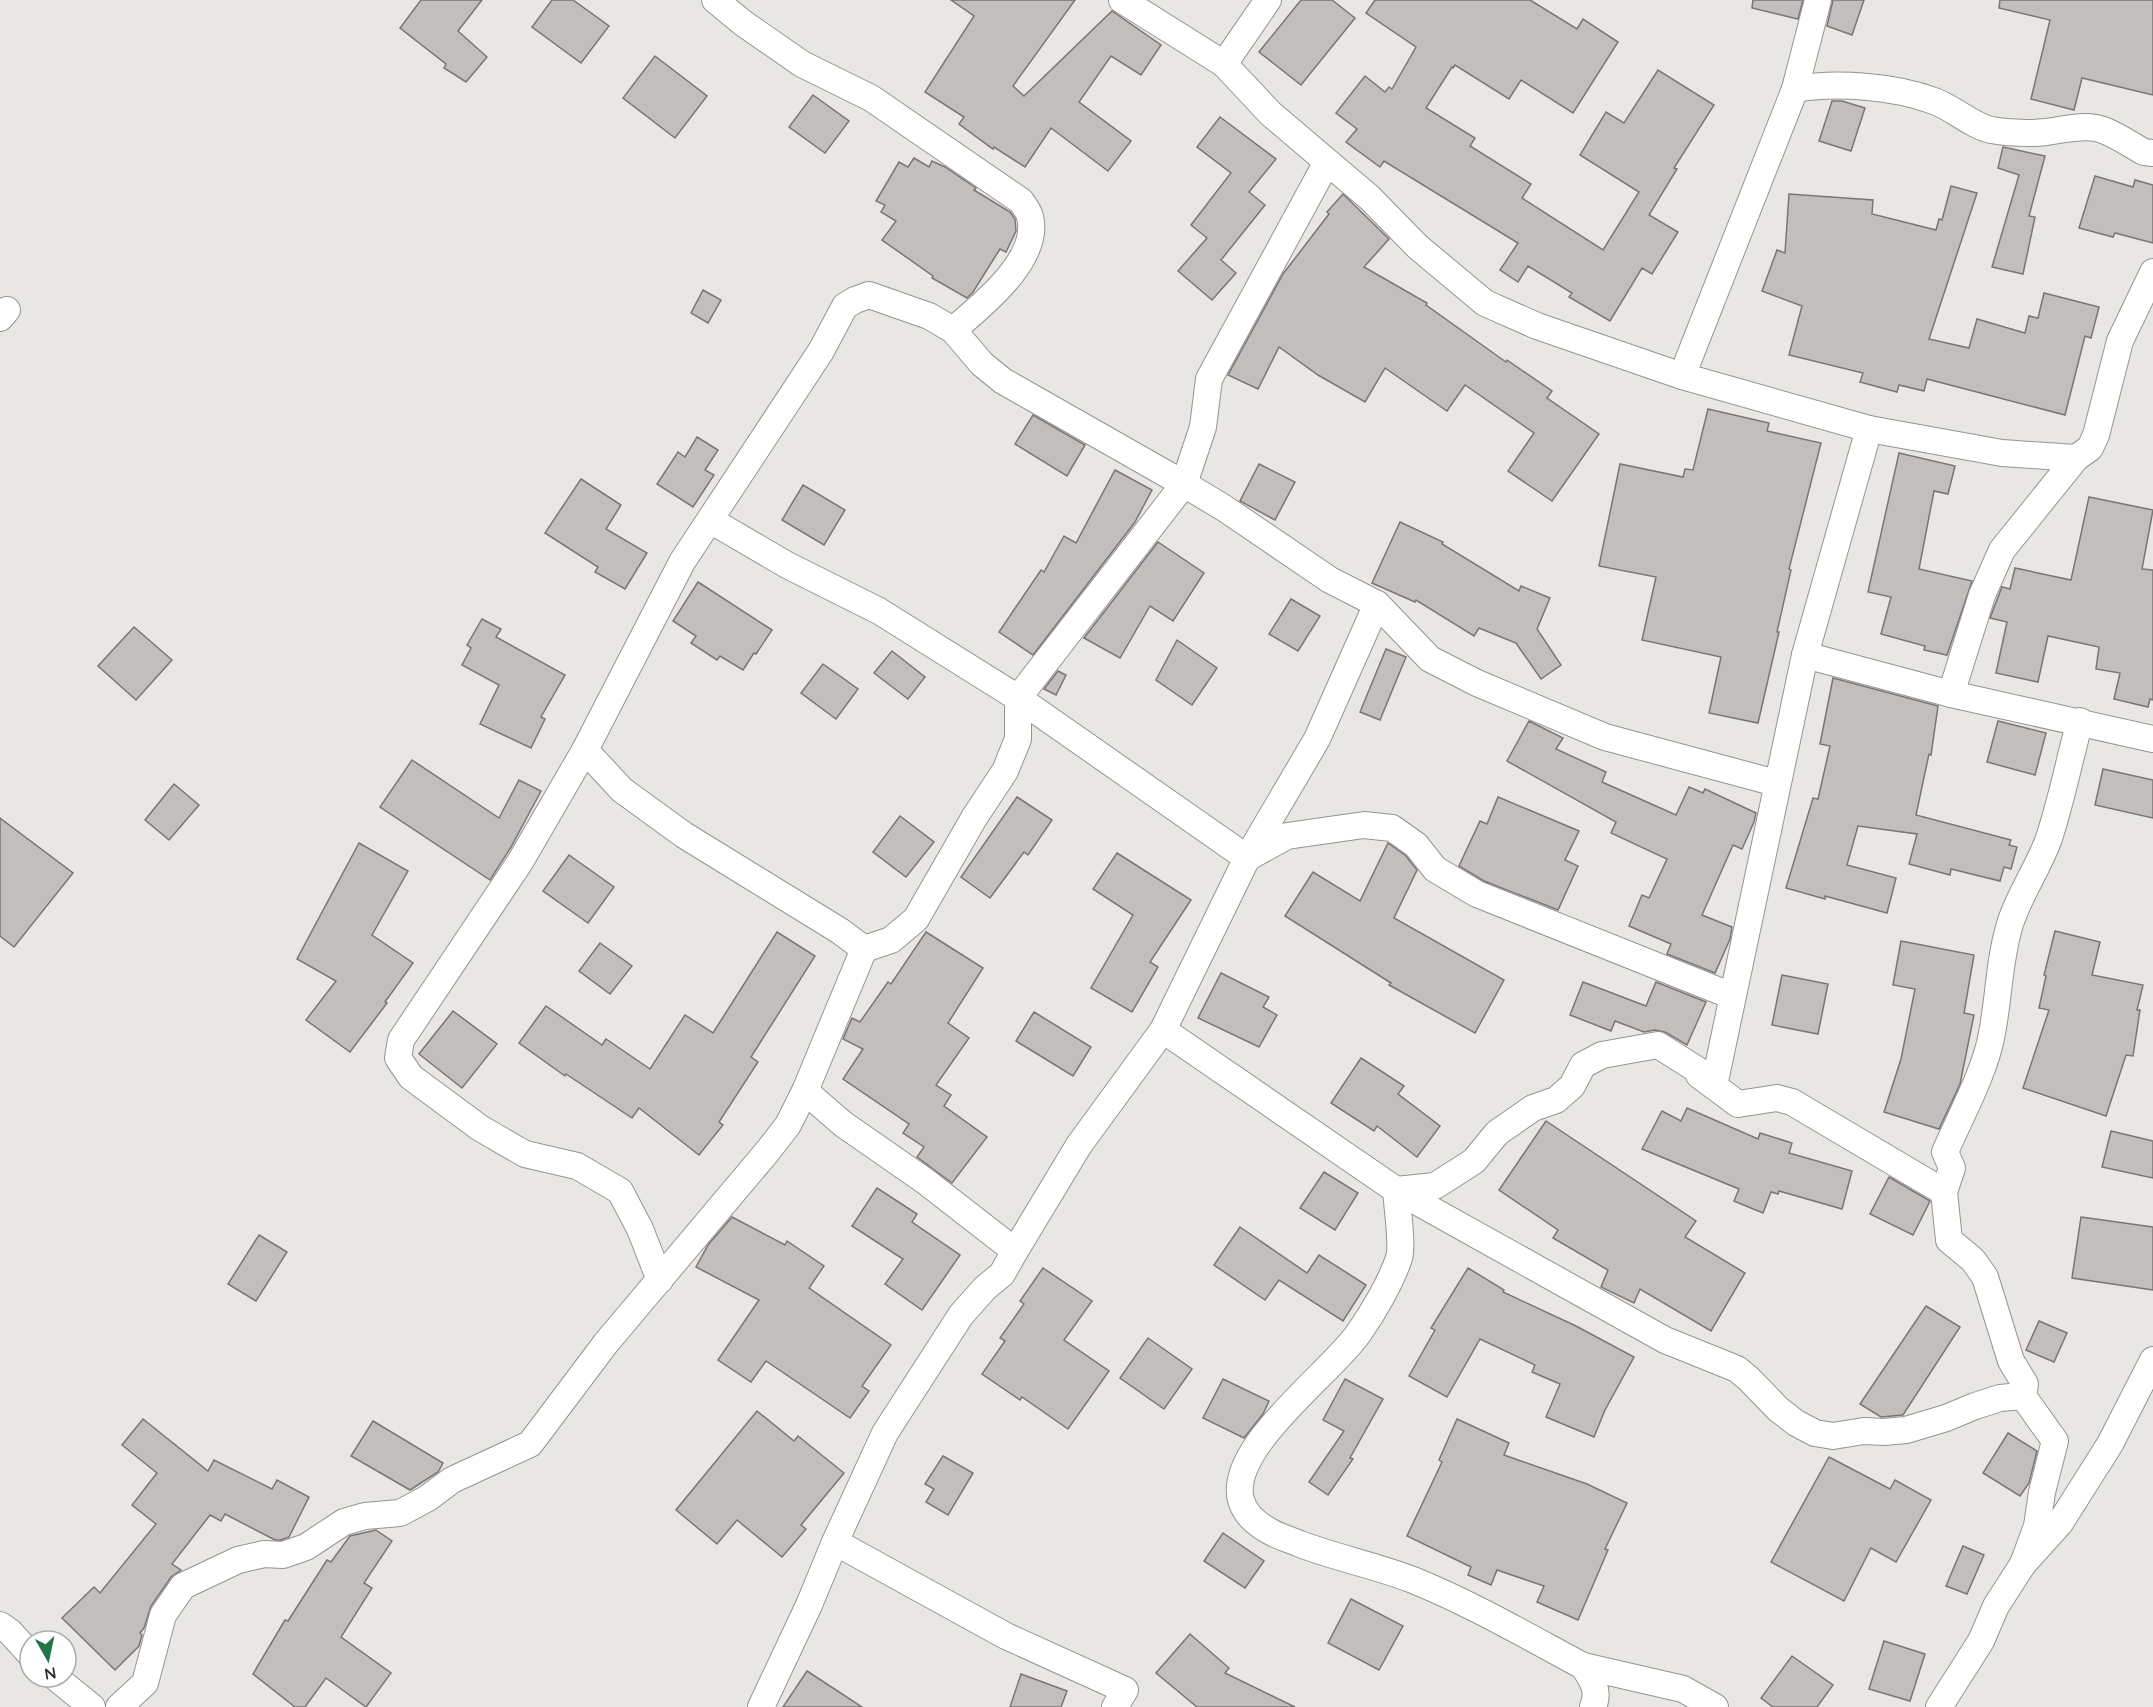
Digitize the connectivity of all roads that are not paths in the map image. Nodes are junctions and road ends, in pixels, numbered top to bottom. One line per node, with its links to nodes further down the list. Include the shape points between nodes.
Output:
1 (715, 0): 10 (street, via 802,63 871,98 1021,201 1030,215 1032,229 1022,257 1012,274)
2 (1122, 0): 5 (street)
3 (1268, 0): 5 (street)
4 (1818, 0): 6 (street)
5 (1224, 64): 8 (street, via 1271,114)
6 (1795, 88): 7 (street, via 1818,85 1890,90 1936,102 1989,129 2015,133 2097,128); 11 (street)
7 (2153, 153)
8 (1327, 162): 11 (street, via 1485,303 1537,326); 14 (street, via 1209,379 1203,427)
9 (2153, 272): 13 (street, via 2120,341 2096,435 2090,448)
10 (953, 330): 14 (street, via 982,364 1003,381); 15 (street, via 929,316 869,295 845,306)
11 (1682, 376): 12 (street)
12 (1869, 429): 13 (street, via 2002,453); 17 (street)
13 (2076, 458): 18 (street, via 2002,550 1982,595)
14 (1184, 484): 16 (street, via 1330,580); 19 (street)
15 (710, 520): 19 (street, via 787,565 879,611); 22 (street, via 682,562)
16 (1377, 604): 23 (street, via 1430,659 1477,683 1605,737); 24 (street, via 1317,739)
17 (1805, 654): 18 (street); 23 (street)
18 (1951, 694): 20 (street)
19 (1018, 698): 24 (street); 25 (street, via 1018,739 1005,771 916,919 891,940)
20 (2080, 721): 21 (street); 31 (street, via 2048,840 2009,926 1990,1042 1945,1152 1952,1168)
21 (2153, 739)
22 (585, 750): 25 (street, via 622,790 684,836); 33 (street, via 520,861 401,1040 398,1058 411,1077 480,1128 525,1154 577,1167 620,1191)
23 (1776, 783): 26 (street)
24 (1248, 858): 26 (street, via 1287,836 1364,825 1392,828 1416,845 1435,869 1477,894); 27 (street)
25 (864, 949): 29 (street)
26 (1732, 996): 28 (street, via 1715,1081)
27 (1163, 1030): 30 (street); 32 (street, via 1079,1145)
28 (1658, 1045): 30 (street, via 1602,1055 1583,1065 1572,1086 1556,1100 1533,1108 1497,1133 1474,1161 1435,1186); 31 (street, via 1738,1104 1777,1098 1792,1102)
29 (805, 1091): 32 (street, via 843,1124); 33 (street, via 788,1125)
30 (1396, 1190): 35 (street, via 1665,1340 1737,1369 1796,1423 1815,1433 1833,1436 1906,1430 2000,1398); 40 (street, via 1400,1255 1390,1278 1358,1335 1259,1442 1239,1486 1241,1500 1249,1516 1272,1533 1411,1579)
31 (1944, 1192): 35 (street, via 1949,1240 1973,1260 1985,1277 2011,1361 2025,1384)
32 (1015, 1251): 36 (street, via 1002,1274 962,1315 885,1433)
33 (660, 1280): 43 (street, via 606,1343 530,1444 452,1480 400,1513 344,1522 306,1547 283,1555 264,1554 238,1560 183,1586 163,1615 145,1683)
34 (2153, 1360): 37 (street, via 2110,1444 2060,1523)
35 (2024, 1396): 37 (street, via 2055,1441 2037,1526)
36 (835, 1542): 44 (street); 45 (street, via 1006,1636 1125,1690)
37 (2023, 1564): 48 (street)
38 (0, 1625): 39 (street)
39 (18, 1641)
40 (1583, 1666): 46 (street, via 1594,1682); 47 (street, via 1683,1689)
41 (70, 1689): 42 (street)
42 (92, 1707)
43 (119, 1707)
44 (761, 1707)
45 (1115, 1707)
46 (1593, 1707)
47 (1714, 1707)
48 (1939, 1707)

